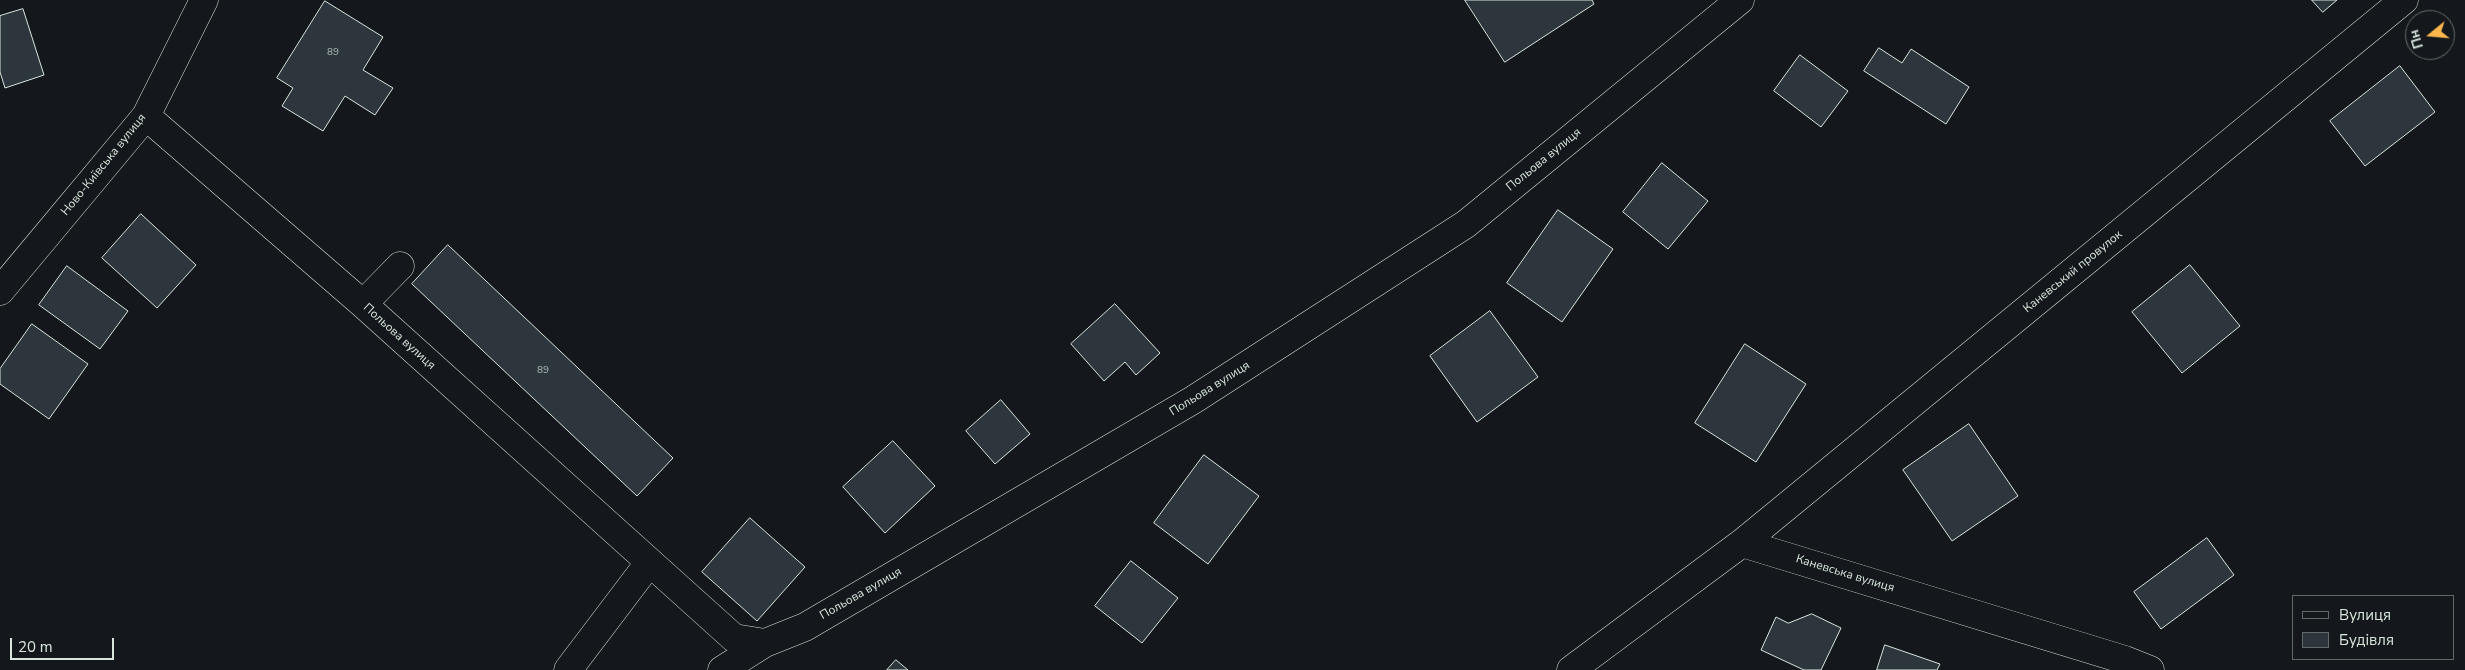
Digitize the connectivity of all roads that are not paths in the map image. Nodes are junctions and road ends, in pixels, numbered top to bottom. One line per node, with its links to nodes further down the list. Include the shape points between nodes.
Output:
1 (204, 0): 4 (street, Ново-Київська вулиця)
2 (1740, 0): 10 (street, Польова вулиця, via 1466,224 1193,400 805,627)
3 (2404, 0): 8 (street, Каневський провулок)
4 (146, 116): 6 (street, Ново-Київська вулиця); 7 (street, Польова вулиця)
5 (400, 266): 7 (street)
6 (0, 291)
7 (363, 304): 9 (street, Польова вулиця)
8 (1742, 543): 13 (street); 14 (street, Каневська вулиця)
9 (649, 563): 10 (street, Польова вулиця, via 734,638); 11 (street)
10 (765, 643): 12 (street)
11 (568, 670)
12 (722, 670)
13 (1571, 670)
14 (2150, 670)

